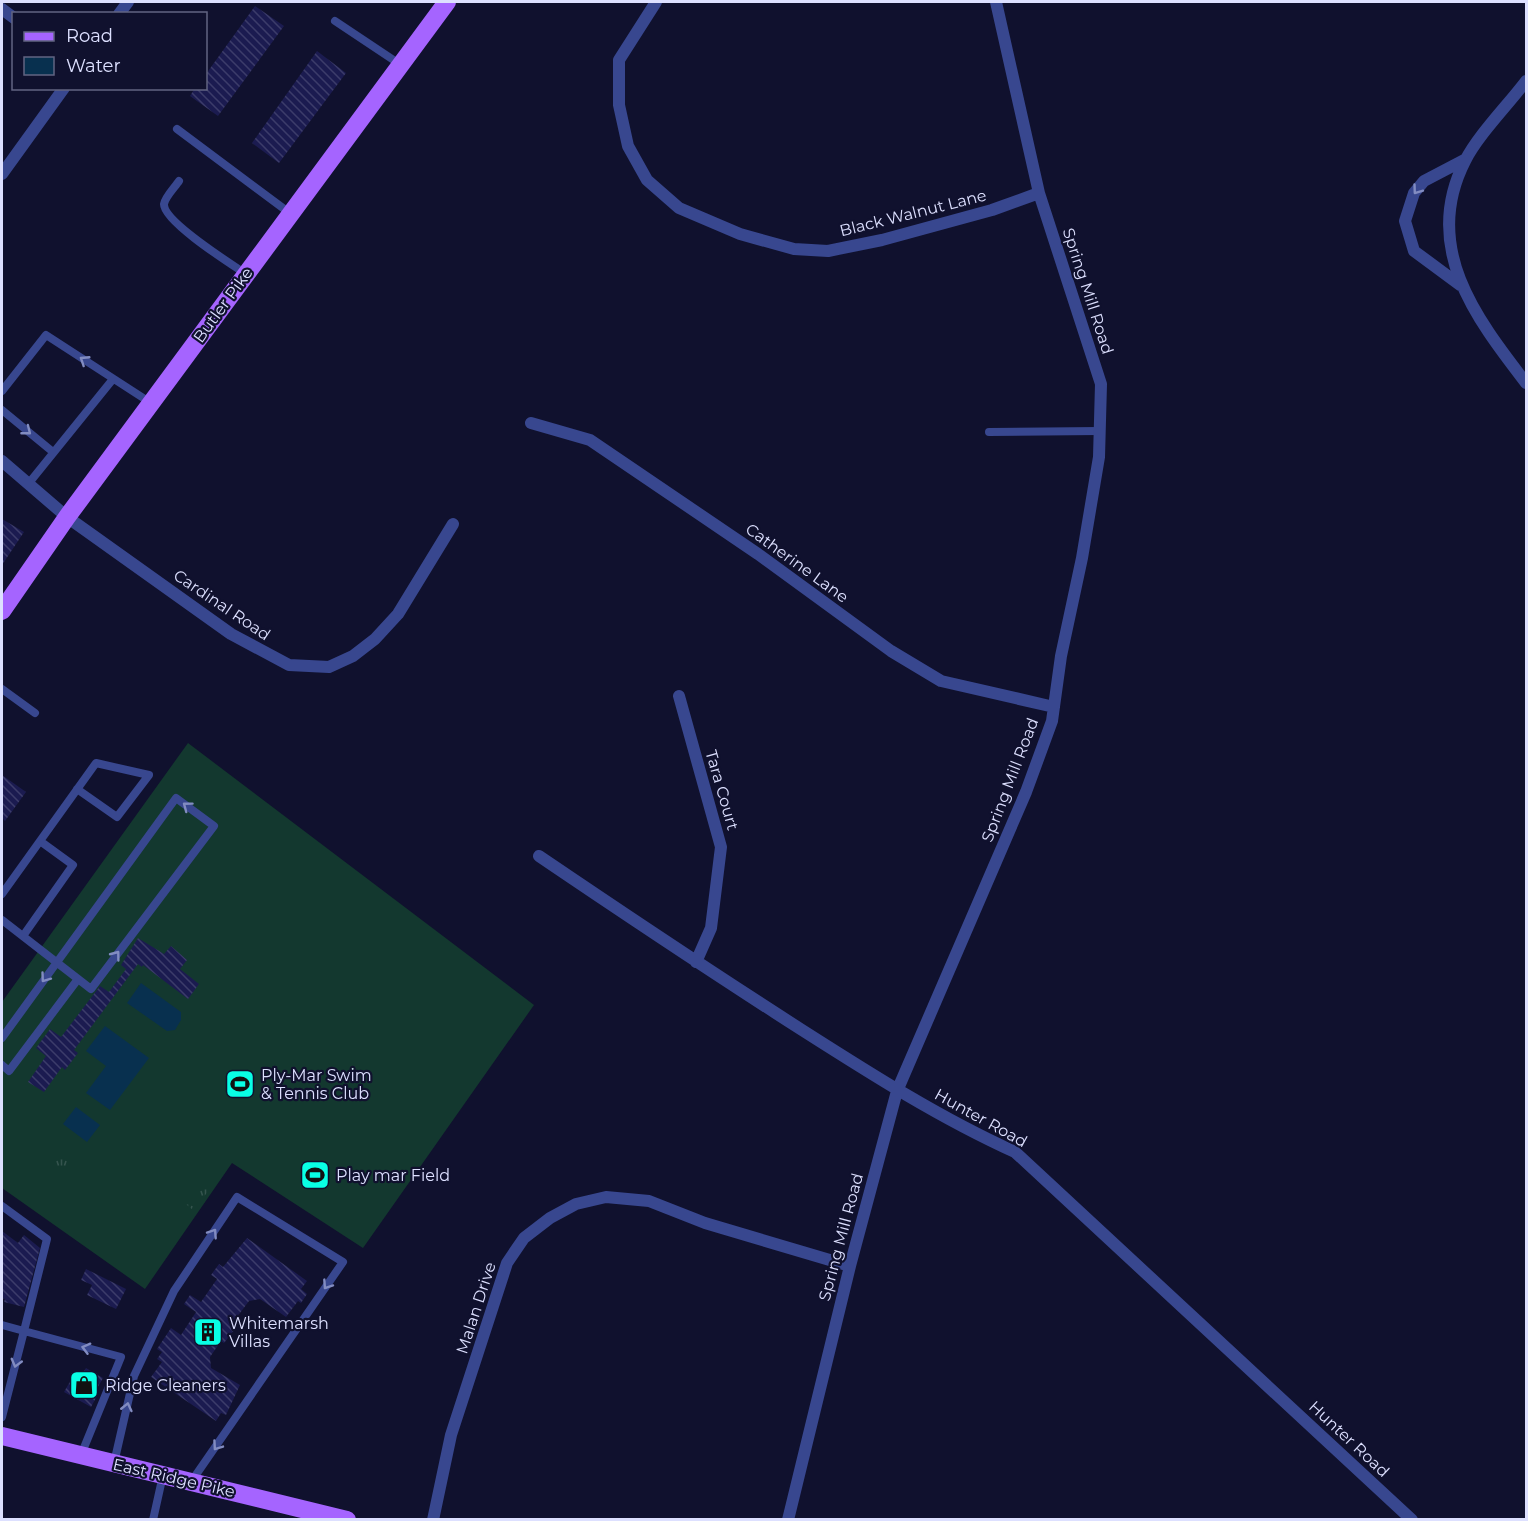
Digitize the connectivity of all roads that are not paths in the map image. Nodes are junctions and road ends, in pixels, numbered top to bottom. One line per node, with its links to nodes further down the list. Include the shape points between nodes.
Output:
1 (447, 2): 5 (main road, Butler Pike)
2 (656, 2): 12 (street, Black Walnut Lane, via 619,60 619,105 628,146 647,180 679,208 740,234 794,249 828,251 948,222)
3 (996, 2): 12 (street, Spring Mill Road)
4 (335, 21): 5 (lane)
5 (400, 65): 13 (main road, Butler Pike)
6 (1527, 81): 9 (street)
7 (63, 90): 10 (street)
8 (177, 129): 13 (lane)
9 (1466, 159): 15 (street, via 1450,206 1450,236); 15 (street, one-way to 15, via 1424,181 1414,193 1405,221 1414,251)
10 (2, 174)
11 (179, 181): 14 (lane, via 164,202 171,217 210,251)
12 (1039, 193): 22 (street, Spring Mill Road, via 1101,384)
13 (291, 214): 14 (main road, Butler Pike)
14 (246, 274): 19 (main road, Butler Pike)
15 (1461, 286): 17 (street)
16 (113, 379): 18 (lane, one-way to 18, via 46,335); 19 (lane); 24 (lane)
17 (1527, 383)
18 (2, 391)
19 (151, 404): 27 (main road, Butler Pike)
20 (2, 410): 24 (lane, one-way to 24)
21 (531, 423): 32 (street, Catherine Lane, via 590,440 758,554 891,651 941,681)
22 (1100, 431): 23 (lane); 32 (street, Spring Mill Road, via 1098,468)
23 (989, 432)
24 (54, 452): 26 (lane)
25 (2, 461): 26 (street, Cardinal Road)
26 (29, 483): 27 (street, Cardinal Road)
27 (67, 518): 28 (street, Cardinal Road, via 256,650 289,665 329,667 353,657 390,622); 29 (main road, Butler Pike)
28 (453, 524)
29 (2, 611)
30 (2, 689): 33 (lane)
31 (678, 696): 41 (street, Tara Court, via 722,847 711,927)
32 (1054, 707): 45 (street, Spring Mill Road, via 1026,792)
33 (35, 713)
34 (77, 789): 34 (lane, via 96,763 149,775 117,818); 35 (lane)
35 (40, 841): 37 (lane); 39 (lane, via 73,865)
36 (539, 856): 41 (street, Hunter Road)
37 (2, 894)
38 (2, 920): 39 (lane)
39 (23, 936): 40 (lane)
40 (57, 962): 42 (lane); 42 (lane, one-way to 40, via 91,989 214,826 176,798); 43 (lane, one-way to 43)
41 (696, 962): 45 (street, Hunter Road)
42 (78, 979): 44 (lane, via 9,1071)
43 (2, 1038)
44 (2, 1065)
45 (897, 1091): 47 (street, Spring Mill Road); 60 (street, Hunter Road, via 1015,1152)
46 (2, 1206): 49 (lane, via 48,1239)
47 (850, 1266): 58 (street, Malan Drive, via 705,1223 649,1201 606,1197 576,1203 550,1218 524,1238 507,1263 451,1435); 59 (street, Spring Mill Road)
48 (2, 1325): 49 (lane)
49 (24, 1331): 50 (lane, one-way to 50); 52 (lane, one-way to 49, via 121,1357)
50 (2, 1417)
51 (2, 1437): 52 (main road, East Ridge Pike)
52 (81, 1456): 53 (main road, East Ridge Pike)
53 (114, 1464): 54 (main road, East Ridge Pike); 55 (lane, one-way to 55, via 134,1376 174,1291 237,1197 343,1262)
54 (163, 1475): 55 (main road, East Ridge Pike); 56 (lane)
55 (191, 1482): 57 (main road, East Ridge Pike)
56 (153, 1520)
57 (346, 1520)
58 (433, 1520)
59 (788, 1520)
60 (1412, 1520)

